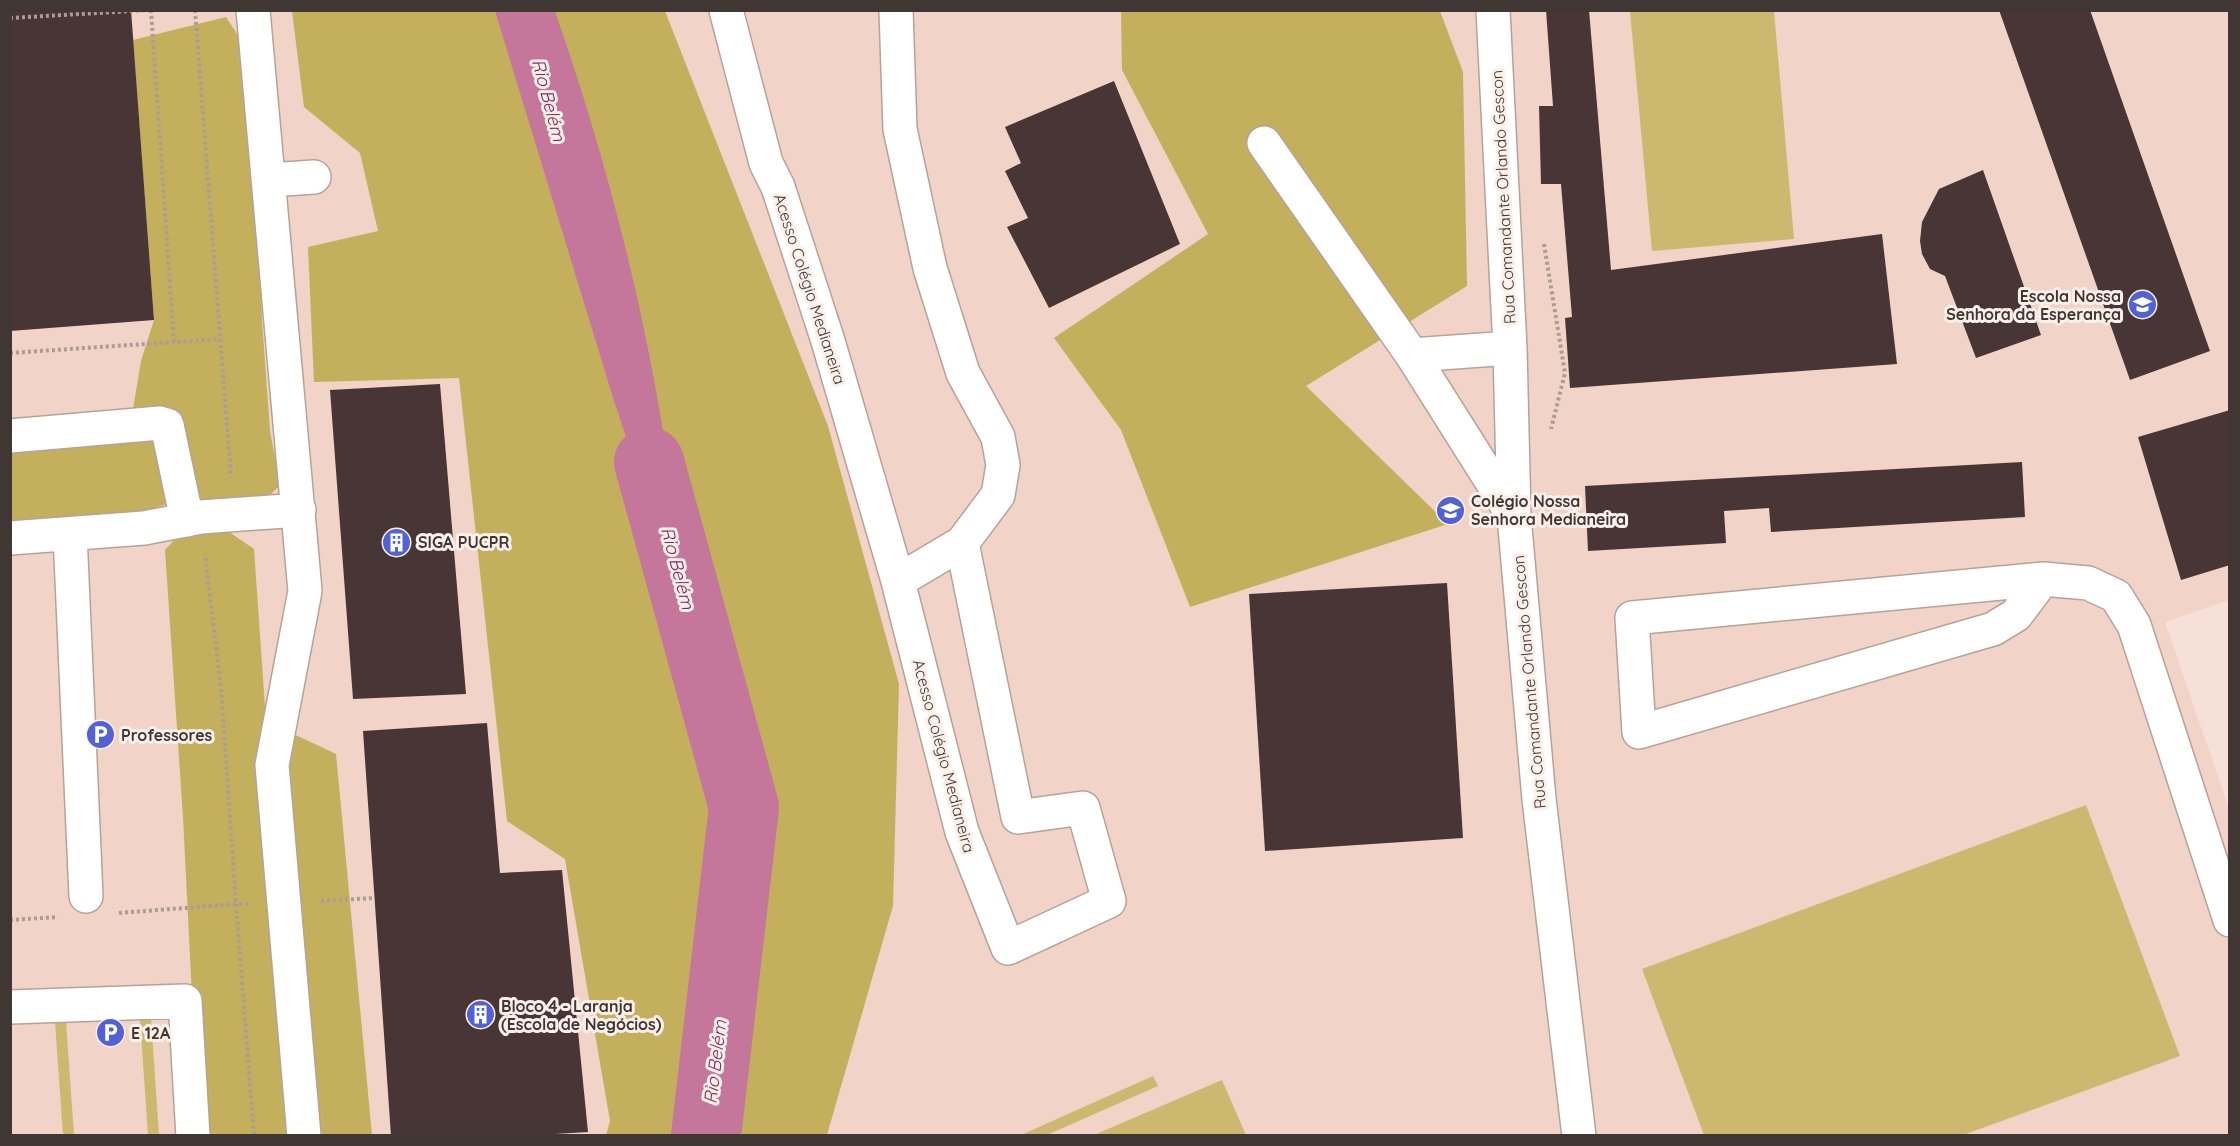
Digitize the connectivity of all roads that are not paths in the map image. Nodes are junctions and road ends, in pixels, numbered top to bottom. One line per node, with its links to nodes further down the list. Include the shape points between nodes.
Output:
1 (253, 10): 7 (lane)
2 (726, 10): 18 (lane, Acesso Colégio Medianeira, via 766,163 778,187 828,341)
3 (896, 10): 16 (lane, via 900,129 930,268 963,373 998,437 1003,465 998,495)
4 (1493, 10): 8 (lane, Rua Comandante Orlando Gescon)
5 (1264, 143): 9 (lane)
6 (314, 177): 7 (lane)
7 (269, 180): 11 (lane)
8 (1510, 348): 9 (lane); 12 (lane, Rua Comandante Orlando Gescon)
9 (1412, 355): 12 (lane)
10 (10, 436): 13 (lane, via 167,425 180,487)
11 (299, 510): 13 (lane); 23 (lane, via 305,591 272,765)
12 (1514, 516): 24 (lane, Rua Comandante Orlando Gescon, via 1539,799)
13 (194, 519): 14 (lane)
14 (70, 534): 15 (lane); 19 (lane)
15 (10, 538)
16 (962, 543): 18 (lane); 18 (lane, Acesso Colégio Medianeira, via 1018,817 1083,808 1109,901 1008,948 962,832)
17 (2043, 579): 17 (lane, via 1632,618 1639,732 1993,629 2016,615); 20 (lane, via 2088,583 2116,596 2134,625)
18 (898, 581)
19 (98, 905)
20 (2229, 920)
21 (10, 1007): 22 (lane, via 184,1001)
22 (193, 1136)
23 (304, 1136)
24 (1579, 1136)

